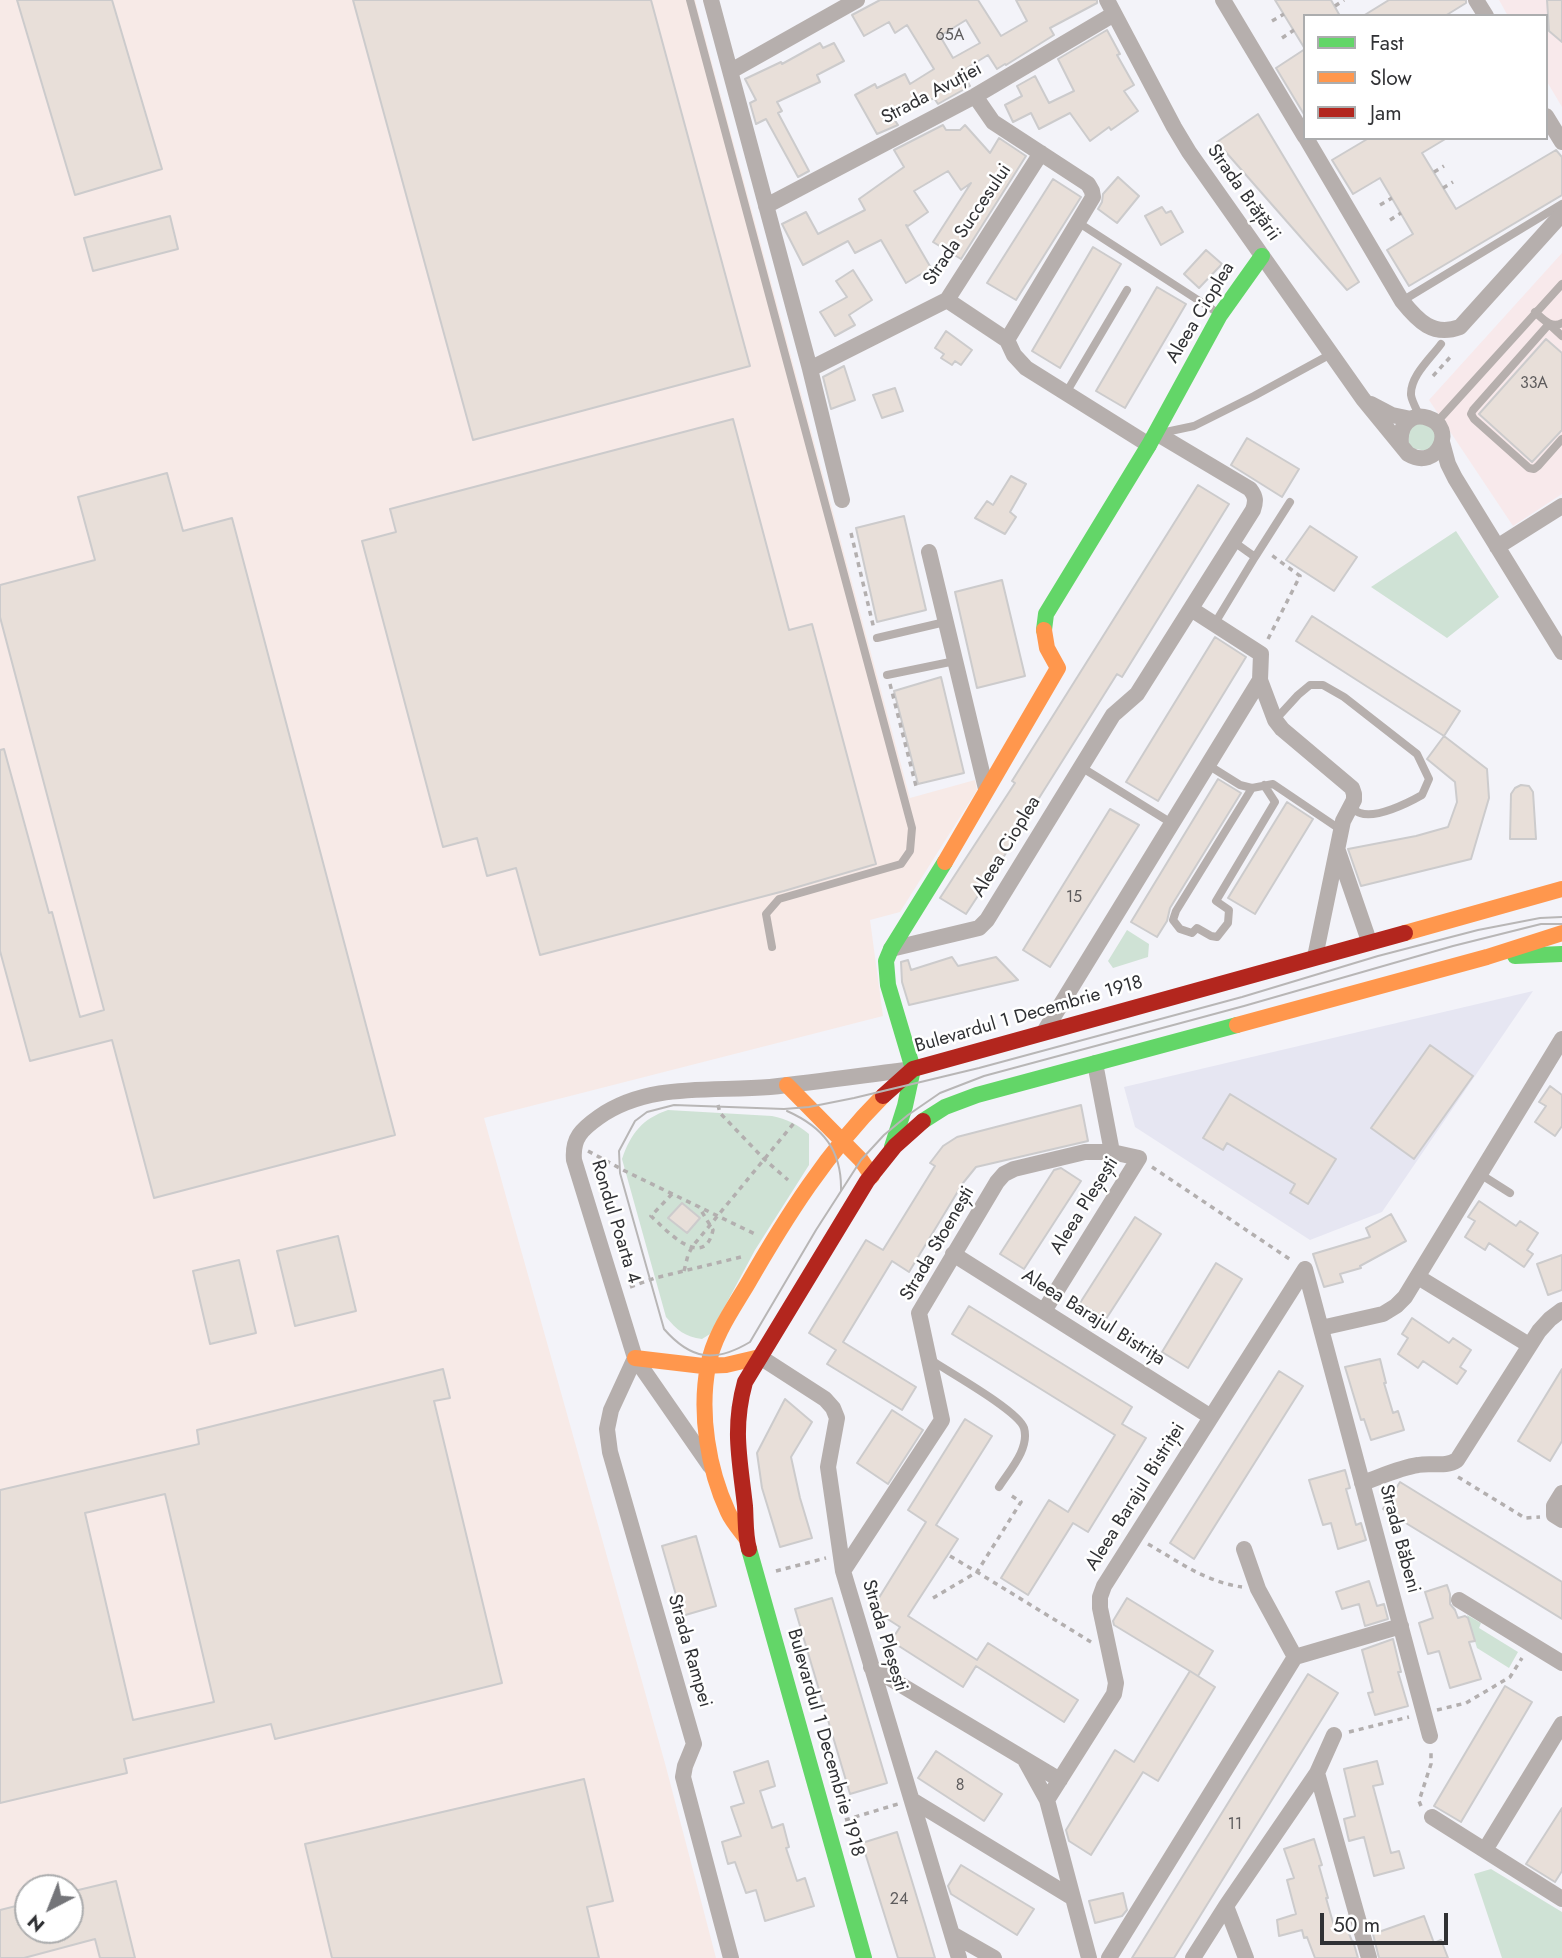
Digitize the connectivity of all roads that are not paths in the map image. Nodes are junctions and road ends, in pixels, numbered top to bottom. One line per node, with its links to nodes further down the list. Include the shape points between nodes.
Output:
1 (690, 0): 69 (lane, via 912,828 911,850 901,864 779,899 766,914)
2 (711, 0): 6 (street)
3 (857, 0): 6 (street)
4 (1223, 0): 9 (street)
5 (1112, 5): 7 (street, Strada Avuției); 17 (street, Strada Brățării, via 1189,152)
6 (731, 71): 14 (street)
7 (975, 96): 12 (street, via 993,122); 14 (street, Strada Avuției)
8 (1548, 120): 11 (street)
9 (1303, 135)
10 (1306, 140): 21 (street)
11 (1562, 142)
12 (1041, 153): 16 (street, via 1092,191 1091,204); 20 (street, Strada Succesului)
13 (1562, 204): 21 (lane)
14 (766, 206): 30 (street)
15 (1562, 214): 21 (street, via 1460,327 1450,331 1428,326)
16 (1079, 223): 23 (lane); 27 (street)
17 (1262, 256): 23 (main road, Aleea Cioplea); 29 (street, Strada Brățării)
18 (1562, 284): 22 (lane)
19 (1127, 290): 31 (lane)
20 (947, 300): 27 (street, Aleea Cioplea); 30 (street, Strada Succesului)
21 (1402, 301)
22 (1535, 312): 25 (lane); 34 (lane)
23 (1220, 315): 35 (main road, Aleea Cioplea)
24 (1562, 323): 25 (lane)
25 (1549, 324): 26 (lane); 36 (lane, via 1471,414 1529,468 1534,469)
26 (1562, 336)
27 (1007, 340): 31 (street, Aleea Cioplea, via 1026,368)
28 (1441, 344): 33 (lane, via 1412,388)
29 (1331, 354): 32 (street, Strada Brățării); 35 (lane, via 1194,426)
30 (810, 369): 41 (street)
31 (1066, 393): 35 (street, Aleea Cioplea)
32 (1363, 399): 33 (street, Strada Brățării, via 1392,415); 38 (street, Strada Brățării)
33 (1415, 418): 34 (street); 38 (street, via 1402,430)
34 (1436, 423): 37 (street)
35 (1153, 439): 44 (street, Aleea Cioplea, via 1250,489 1256,501); 61 (main road, via 1046,614 1044,639 1058,668)
36 (1562, 439)
37 (1442, 442): 39 (street, via 1436,453); 40 (street)
38 (1401, 444): 39 (street, via 1413,457)
39 (1425, 458): 40 (street)
40 (1455, 478): 45 (street)
41 (842, 500)
42 (1290, 502): 47 (lane)
43 (1562, 506): 45 (street)
44 (1234, 542): 47 (lane); 48 (street, Aleea Cioplea)
45 (1497, 547): 52 (street)
46 (929, 552): 49 (street)
47 (1255, 557): 50 (lane)
48 (1192, 609): 50 (street); 58 (street, Aleea Cioplea, via 1138,694 1113,715)
49 (946, 622): 51 (lane); 53 (street)
50 (1214, 623): 55 (street, via 1261,654)
51 (877, 638)
52 (1562, 652)
53 (955, 661): 54 (lane); 61 (street)
54 (887, 675)
55 (1260, 680): 56 (street); 57 (street)
56 (1275, 720): 62 (street, via 1352,788); 62 (lane, via 1310,685 1323,685 1418,754 1429,779 1422,796 1371,814)
57 (1208, 765): 60 (lane); 63 (street)
58 (1081, 766): 63 (lane); 70 (street, Aleea Cioplea, via 979,928)
59 (1264, 785): 60 (lane); 60 (lane, via 1275,802 1216,901 1229,909 1228,923 1217,937 1197,928 1192,933 1180,929 1173,920 1176,911); 64 (lane, via 1284,790)
60 (1252, 788)
61 (986, 789): 70 (main road)
62 (1350, 807): 64 (street)
63 (1173, 824): 74 (street)
64 (1341, 830): 65 (street)
65 (1337, 849): 68 (street); 72 (street)
66 (1562, 889): 68 (main road, Bulevardul 1 Decembrie 1918)
67 (1562, 933): 73 (main road, Bulevardul 1 Decembrie 1918)
68 (1368, 941): 72 (main road, Bulevardul 1 Decembrie 1918)
69 (772, 947)
70 (891, 949): 77 (main road, via 886,961 888,985)
71 (1562, 954): 73 (main road)
72 (1315, 957): 74 (main road, Bulevardul 1 Decembrie 1918)
73 (1487, 957): 76 (main road, Bulevardul 1 Decembrie 1918)
74 (1045, 1032): 77 (main road, Bulevardul 1 Decembrie 1918)
75 (1562, 1039): 83 (street)
76 (1095, 1063): 80 (main road, Bulevardul 1 Decembrie 1918, via 953,1103 929,1116); 81 (street)
77 (913, 1069): 78 (street, Rondul Poarta 4); 79 (main road, Bulevardul 1 Decembrie 1918); 80 (main road)
78 (787, 1085): 79 (main road); 94 (street, Rondul Poarta 4, via 640,1097 605,1113 584,1128 574,1143 574,1160)
79 (842, 1141): 84 (main road); 96 (main road, Bulevardul 1 Decembrie 1918, via 769,1248 734,1308)
80 (891, 1152): 84 (main road, Bulevardul 1 Decembrie 1918)
81 (1112, 1152): 82 (street, Strada Stoenești); 86 (street, Strada Stoenești, via 1084,1152 1004,1174)
82 (1139, 1158): 90 (street, Aleea Pleșești)
83 (1480, 1174): 85 (lane); 88 (street)
84 (872, 1176): 93 (main road, Bulevardul 1 Decembrie 1918)
85 (1510, 1193)
86 (953, 1254): 90 (street, Aleea Barajul Bistrița); 95 (street, Strada Stoenești, via 919,1312)
87 (1305, 1269): 91 (street, Strada Băbeni); 97 (street, Aleea Barajul Bistriței)
88 (1418, 1277): 91 (street, via 1405,1297 1383,1314); 92 (street)
89 (1562, 1310): 92 (street)
90 (1044, 1311): 97 (street, Aleea Barajul Bistrița)
91 (1321, 1328): 99 (street, Strada Băbeni)
92 (1529, 1345): 99 (street, via 1457,1460 1418,1465)
93 (760, 1357): 96 (main road); 103 (main road, Bulevardul 1 Decembrie 1918, via 740,1396 735,1434); 105 (street, Strada Pleșești, via 825,1399 837,1418 828,1466)
94 (635, 1358): 96 (main road); 98 (street, Rondul Poarta 4); 125 (street, Strada Rampei, via 611,1410 607,1429 610,1452 694,1744 683,1777)
95 (929, 1359): 100 (lane, via 1018,1418 1024,1443); 105 (street, Strada Stoenești, via 942,1420)
96 (708, 1366): 98 (main road, Bulevardul 1 Decembrie 1918, via 706,1415)
97 (1211, 1417): 116 (street, Aleea Barajul Bistriței, via 1104,1586 1100,1608 1116,1683 1114,1695)
98 (715, 1474): 103 (main road, Bulevardul 1 Decembrie 1918, via 728,1513)
99 (1362, 1483): 107 (street, Strada Băbeni)
100 (999, 1487)
101 (1562, 1493): 102 (street, via 1553,1506)
102 (1558, 1518)
103 (746, 1539): 126 (main road, Bulevardul 1 Decembrie 1918)
104 (1244, 1549): 108 (street, via 1258,1589)
105 (841, 1562): 110 (street, Strada Pleșești)
106 (1460, 1600): 109 (street)
107 (1401, 1626): 108 (street); 113 (street, Strada Băbeni)
108 (1295, 1657): 130 (street)
109 (1562, 1663)
110 (872, 1667): 114 (street); 117 (street, Strada Pleșești)
111 (1562, 1724): 120 (street)
112 (1334, 1735): 115 (street)
113 (1430, 1736)
114 (1025, 1760): 116 (street); 118 (street)
115 (1317, 1773): 123 (street); 133 (street)
116 (1060, 1780): 118 (street, Aleea Barajul Bistriței)
117 (912, 1800): 121 (street); 124 (street, Strada Pleșești)
118 (1047, 1800): 121 (street)
119 (1432, 1817): 120 (street)
120 (1485, 1850): 122 (street)
121 (1073, 1898): 129 (street)
122 (1562, 1899)
123 (1226, 1906): 131 (street); 132 (street)
124 (952, 1934): 127 (street, Strada Pleșești); 128 (street)
125 (731, 1958)
126 (864, 1958)
127 (960, 1958)
128 (994, 1958)
129 (1089, 1958)
130 (1109, 1958)
131 (1193, 1958)
132 (1246, 1958)
133 (1369, 1958)

